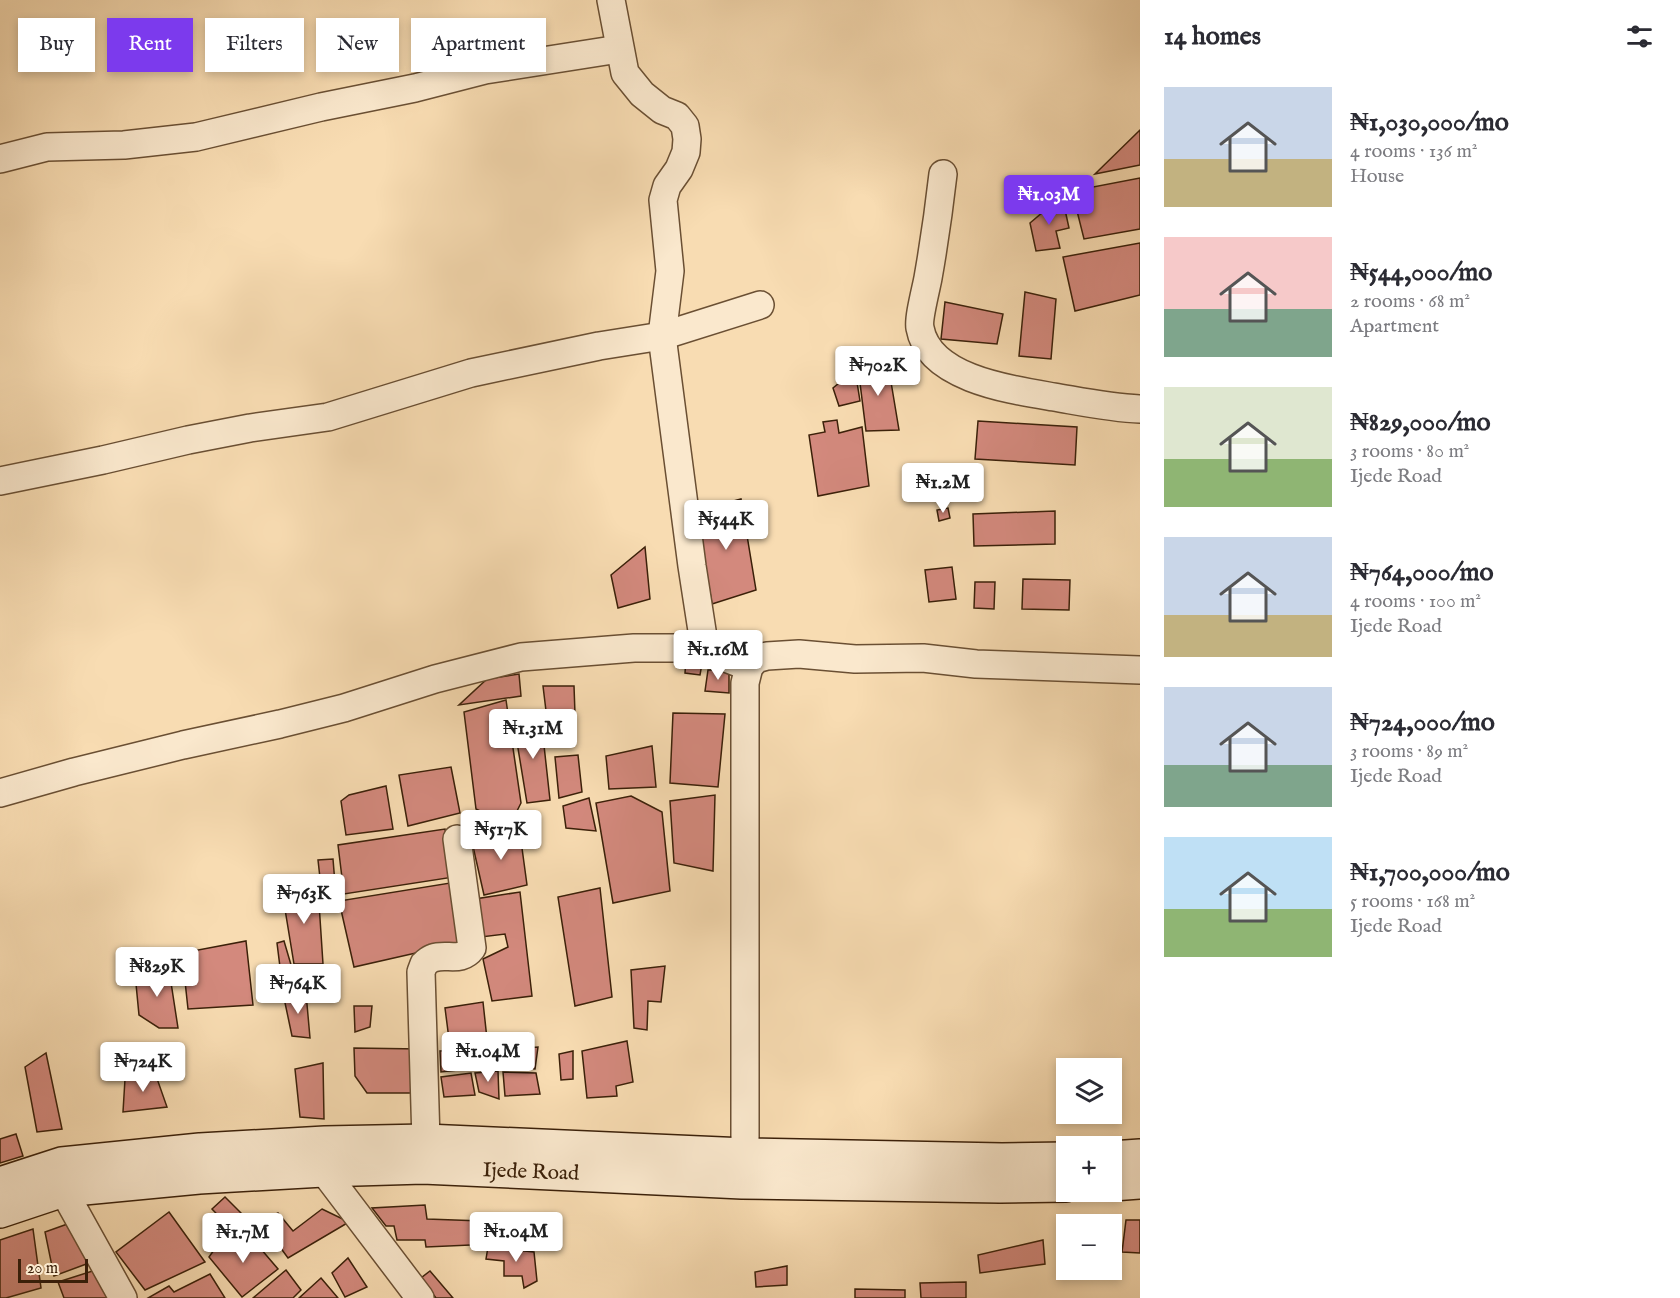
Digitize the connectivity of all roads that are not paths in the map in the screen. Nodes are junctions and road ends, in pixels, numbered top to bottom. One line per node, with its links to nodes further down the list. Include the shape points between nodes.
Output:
1 (610, 0): 2 (street)
2 (619, 49): 3 (street, via 485,70 196,137 124,145 47,147); 6 (street, via 625,73 642,94 677,116 685,126 687,139 686,152 663,200 670,271)
3 (0, 159)
4 (943, 174): 7 (street, via 919,327 927,346 941,362 1000,388)
5 (760, 304): 6 (street)
6 (662, 336): 8 (street, via 471,373 328,417 188,440); 9 (street)
7 (1140, 409)
8 (0, 481)
9 (705, 650): 10 (street); 12 (street, via 634,648 521,657 344,708)
10 (749, 667): 11 (street, via 756,659 767,656 799,654); 15 (street, via 745,683)
11 (1140, 670)
12 (0, 793)
13 (457, 839): 14 (street, via 472,948 467,955 433,958 424,964 422,972)
14 (426, 1141): 15 (main road, Ijede Road); 22 (main road, Ijede Road, via 200,1150 62,1164)
15 (745, 1155): 18 (main road, Ijede Road)
16 (1140, 1156): 17 (main road)
17 (1122, 1157)
18 (1056, 1159)
19 (323, 1170): 23 (main road, Ijede Road, via 423,1167 742,1182); 24 (main road, Ijede Road); 27 (street)
20 (1140, 1182): 21 (main road)
21 (1122, 1183)
22 (0, 1185)
23 (1056, 1185)
24 (63, 1190): 25 (main road, Ijede Road); 26 (street)
25 (0, 1211)
26 (123, 1298)
27 (420, 1298)

